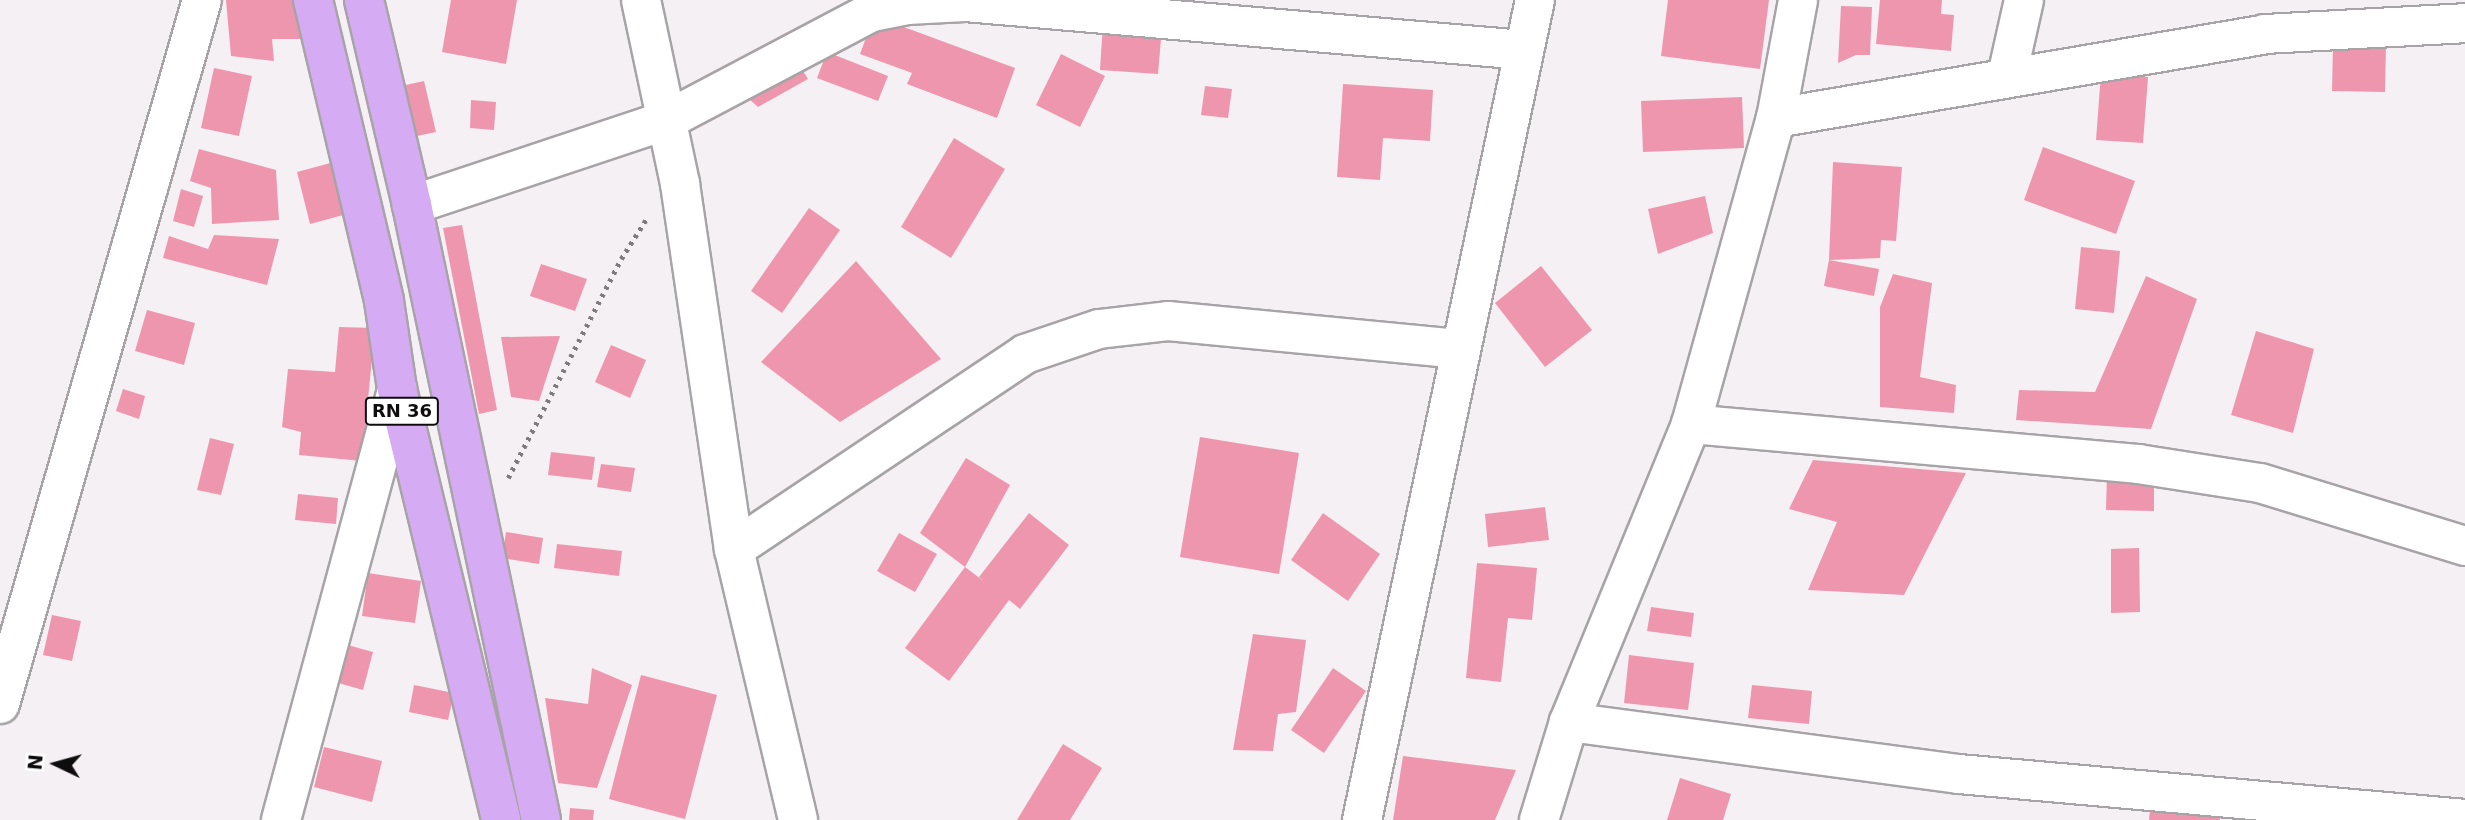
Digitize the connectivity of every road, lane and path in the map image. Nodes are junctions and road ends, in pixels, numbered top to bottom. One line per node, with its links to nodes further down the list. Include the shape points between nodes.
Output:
1 (202, 0): 21 (street)
2 (313, 0): 16 (main road, RN 36, via 384,301)
3 (364, 0): 14 (main road, RN 36)
4 (641, 0): 12 (street)
5 (1535, 0): 9 (street)
6 (1798, 0): 11 (street)
7 (2024, 0): 10 (street)
8 (2465, 23): 10 (street, via 2265,34)
9 (1524, 51): 12 (street, via 965,2 907,5 872,12); 15 (street)
10 (2007, 76): 11 (street)
11 (1776, 118): 17 (street)
12 (667, 120): 13 (street); 14 (street)
13 (680, 184): 18 (path, via 627,247); 20 (street)
14 (412, 205): 18 (main road, RN 36)
15 (1461, 349): 20 (street, via 1168,321 1099,329 1025,354); 28 (street)
16 (397, 389): 24 (street); 25 (main road, RN 36)
17 (1691, 424): 19 (street, via 2138,464 2260,483); 22 (street)
18 (478, 538): 26 (main road, RN 36)
19 (2465, 546)
20 (734, 549): 27 (street)
21 (0, 704)
22 (1569, 722): 23 (street, via 1959,774); 29 (street)
23 (2465, 819)
24 (281, 820)
25 (501, 820)
26 (541, 820)
27 (798, 820)
28 (1362, 820)
29 (1539, 820)

